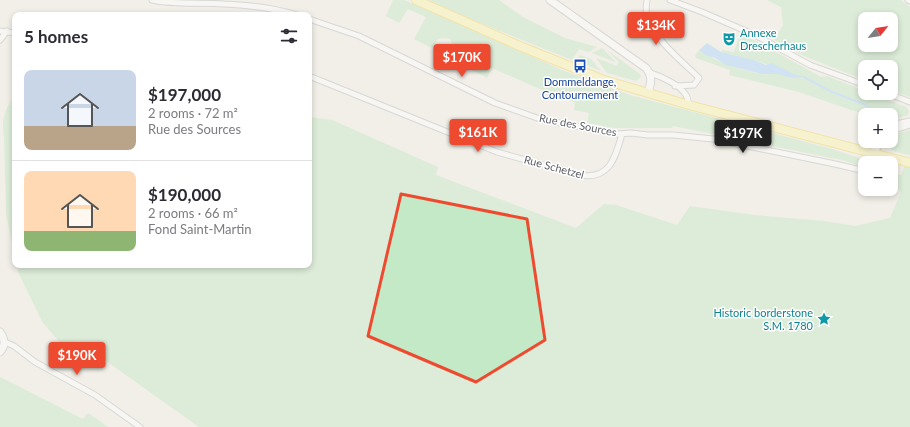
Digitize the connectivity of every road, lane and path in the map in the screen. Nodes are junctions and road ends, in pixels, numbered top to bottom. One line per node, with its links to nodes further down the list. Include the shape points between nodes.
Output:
1 (152, 0): 6 (street, via 259,7)
2 (416, 0): 16 (main road, via 563,64 604,80)
3 (550, 0): 12 (street)
4 (647, 0): 15 (street, via 647,17 652,28 664,44 699,78 694,85)
5 (670, 0): 14 (street, via 755,35 810,65)
6 (286, 12)
7 (312, 19): 24 (street, Rue des Sources, via 359,36 514,111 540,119)
8 (0, 31): 9 (street)
9 (7, 31): 10 (street); 11 (street)
10 (12, 32)
11 (0, 40)
12 (650, 73): 15 (street, via 662,76); 16 (street, via 652,80)
13 (312, 77): 24 (street, Rue Schetzel, via 497,152 580,175 598,175 605,170 611,163)
14 (858, 82)
15 (676, 86): 19 (street, via 686,95)
16 (648, 92): 19 (main road)
17 (898, 97): 18 (street)
18 (910, 102)
19 (689, 105): 27 (main road)
20 (910, 121): 21 (street)
21 (898, 124)
22 (910, 124): 23 (street)
23 (898, 128)
24 (622, 134): 30 (street, Rue des Sources, via 673,135 713,140)
25 (874, 148): 27 (street)
26 (877, 148): 27 (street)
27 (874, 153): 28 (street); 29 (main road)
28 (874, 156)
29 (910, 163)
30 (858, 169)
31 (0, 332): 32 (street)
32 (5, 342): 33 (street); 34 (street, via 35,362 95,395)
33 (0, 352)
34 (140, 427)

